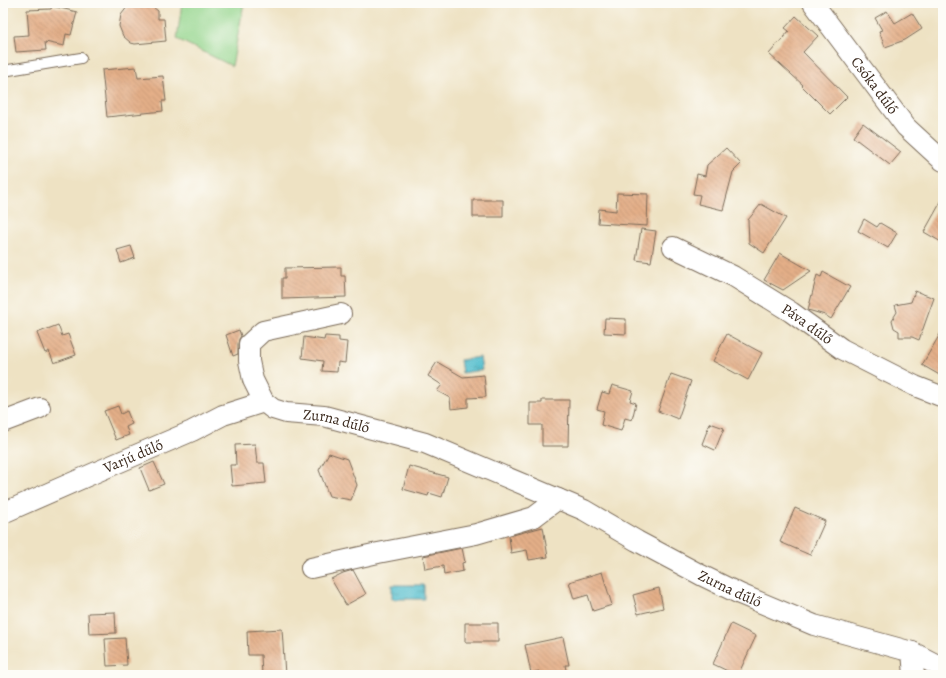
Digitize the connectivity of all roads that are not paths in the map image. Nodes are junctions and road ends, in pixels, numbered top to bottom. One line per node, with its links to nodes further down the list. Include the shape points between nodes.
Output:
1 (813, 3): 4 (street, Csóka dűlő, via 906,127)
2 (80, 58): 3 (lane)
3 (3, 71)
4 (943, 161)
5 (674, 247): 7 (street, Páva dűlő, via 733,276 791,312 842,349 915,386)
6 (341, 314): 8 (street, via 263,331 249,344 253,380)
7 (943, 397)
8 (264, 402): 11 (street, Zurna dűlő, via 273,409 286,413 324,416 425,443); 12 (street, Varjú dűlő, via 223,415 192,431)
9 (40, 408): 10 (street)
10 (3, 422)
11 (558, 499): 13 (street, via 534,517 476,534); 14 (street, Zurna dűlő, via 584,510 637,541 740,594 814,625)
12 (3, 513)
13 (311, 568)
14 (912, 652): 15 (street, Zurna dűlő); 16 (street)
15 (943, 668)
16 (914, 675)

